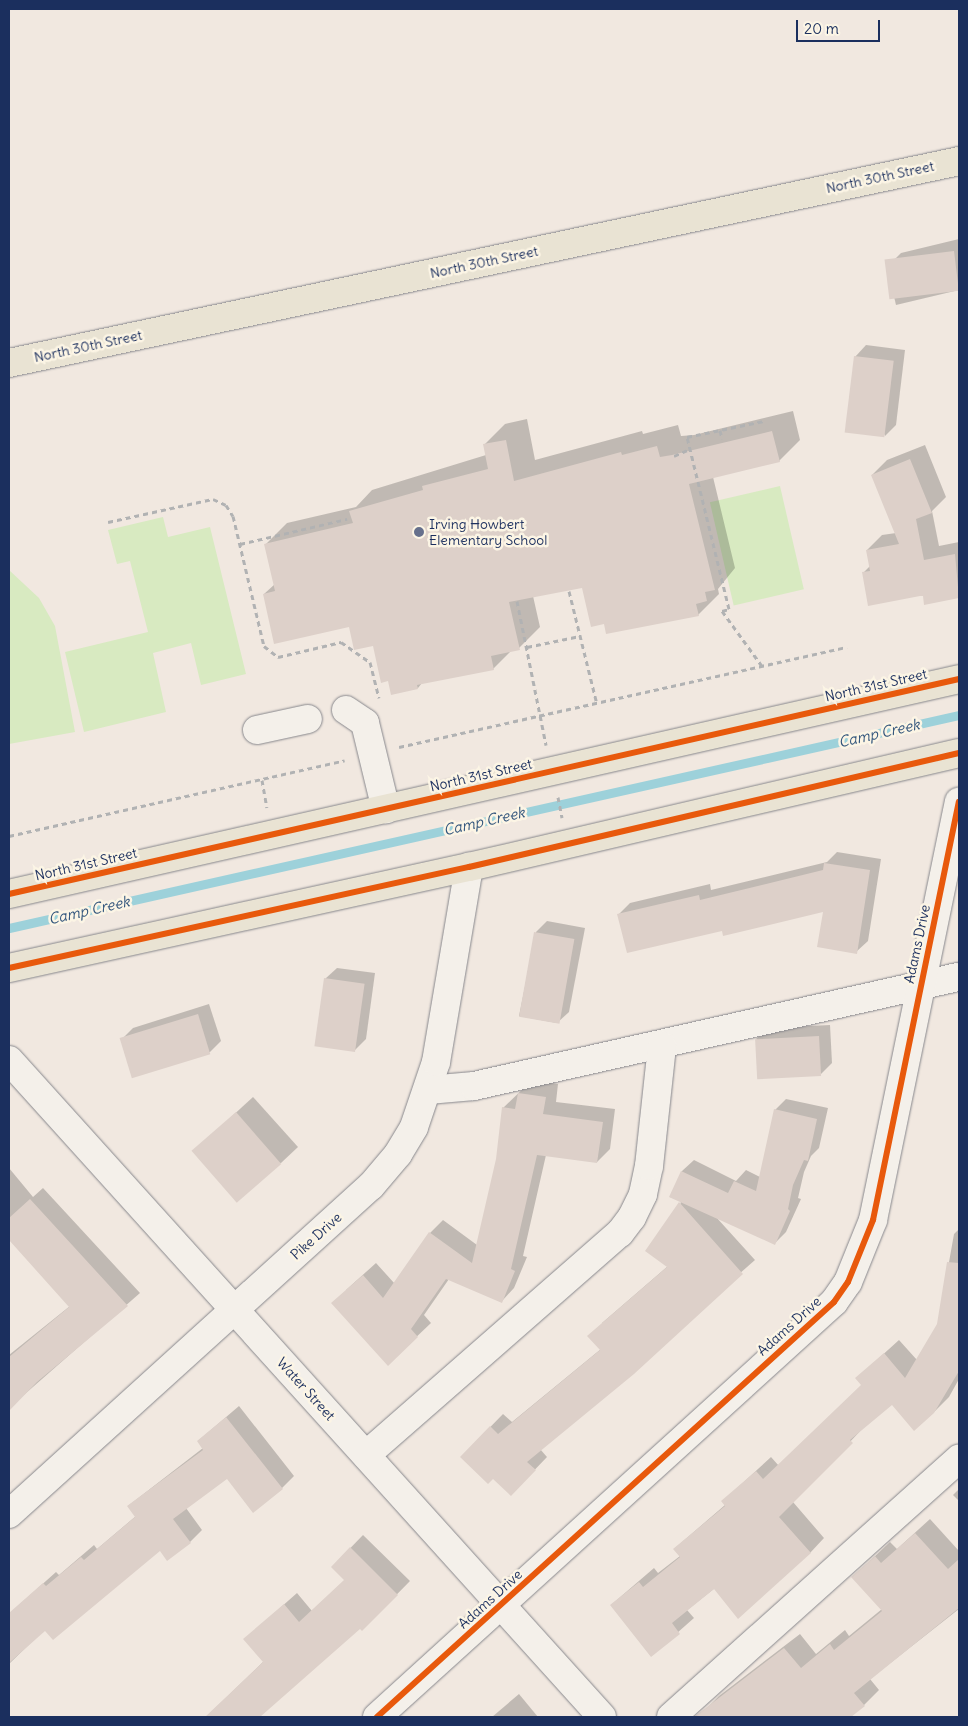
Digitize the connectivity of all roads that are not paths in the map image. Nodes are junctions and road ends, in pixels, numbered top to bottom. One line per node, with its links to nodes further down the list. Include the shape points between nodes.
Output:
1 (959, 161): 2 (main road, North 30th Street)
2 (9, 363)
3 (959, 679): 9 (main road, North 31st Street)
4 (346, 710): 9 (street, via 365,723)
5 (308, 719): 6 (street)
6 (257, 730)
7 (959, 753): 10 (main road)
8 (959, 802): 14 (street, Adams Drive)
9 (386, 810): 11 (main road, North 31st Street)
10 (469, 867): 12 (main road); 17 (street, Pike Drive, via 436,1062)
11 (9, 894)
12 (9, 968)
13 (959, 978): 14 (street)
14 (921, 986): 15 (street); 22 (street, Adams Drive, via 874,1220 848,1282 834,1302)
15 (662, 1046): 17 (street, via 474,1086); 19 (street, via 649,1166 643,1194 632,1217 620,1233)
16 (9, 1060): 18 (street, Water Street)
17 (428, 1090): 18 (street, Pike Drive, via 414,1127 398,1154 371,1186)
18 (235, 1310): 19 (street, Water Street); 21 (street, Pike Drive)
19 (366, 1455): 22 (street, Water Street)
20 (959, 1459): 25 (street)
21 (9, 1514)
22 (501, 1606): 23 (street, Adams Drive); 24 (street, Water Street)
23 (377, 1717)
24 (602, 1717)
25 (670, 1717)

